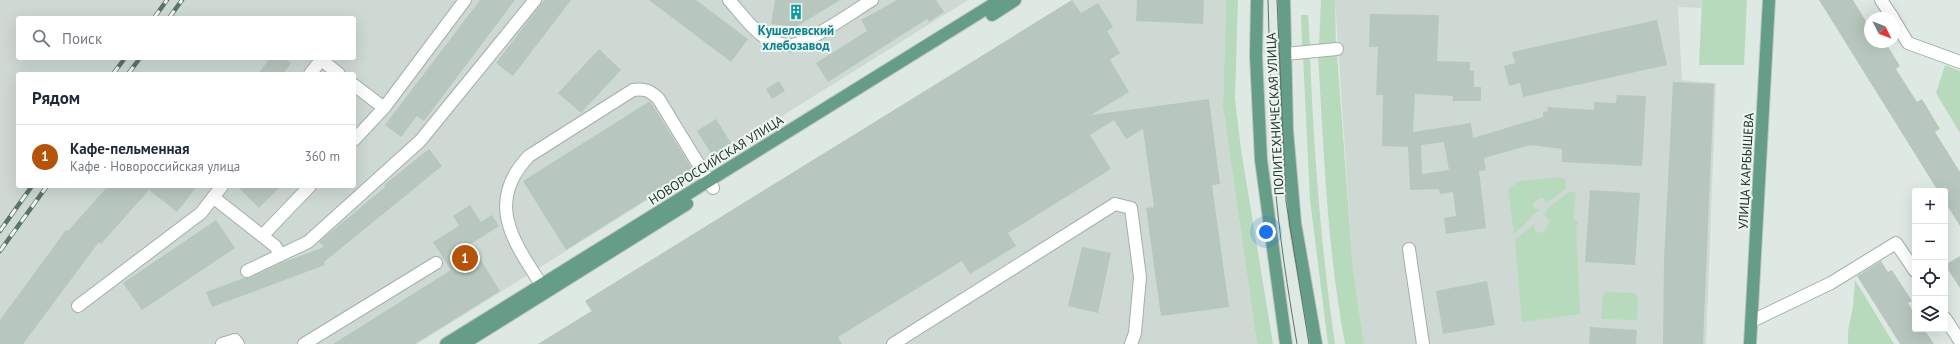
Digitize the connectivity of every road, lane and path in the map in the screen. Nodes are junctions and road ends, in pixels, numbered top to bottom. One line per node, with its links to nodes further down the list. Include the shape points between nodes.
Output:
1 (465, 0): 21 (lane)
2 (535, 0): 29 (lane, via 420,141 308,242)
3 (729, 0): 4 (lane, via 763,36 776,43 790,45 804,42)
4 (872, 0)
5 (1000, 0): 23 (main road, НОВОРОССИЙСКАЯ УЛИЦА)
6 (1015, 0): 23 (main road, НОВОРОССИЙСКАЯ УЛИЦА)
7 (1257, 0): 45 (main road, ПОЛИТЕХНИЧЕСКАЯ УЛИЦА, via 1256,56 1261,160)
8 (1284, 0): 14 (main road, ПОЛИТЕХНИЧЕСКАЯ УЛИЦА)
9 (1769, 0): 35 (main road, УЛИЦА КАРБЫШЕВА)
10 (1882, 0): 11 (lane)
11 (1889, 12)
12 (1900, 30): 17 (lane, via 1908,43)
13 (1337, 48): 14 (lane)
14 (1285, 54): 46 (main road, ПОЛИТЕХНИЧЕСКАЯ УЛИЦА, via 1287,130 1296,223)
15 (319, 60): 18 (lane)
16 (321, 60): 19 (lane)
17 (1960, 62)
18 (311, 72)
19 (337, 72)
20 (356, 87): 21 (lane)
21 (384, 108): 22 (lane)
22 (356, 138)
23 (711, 184): 33 (main road, НОВОРОССИЙСКАЯ УЛИЦА); 33 (lane, via 658,98 642,88 633,90 529,156 510,181 506,202 510,228)
24 (220, 188): 26 (lane)
25 (308, 188): 27 (lane)
26 (213, 197): 27 (lane); 34 (lane, via 201,213)
27 (262, 236): 29 (lane, via 275,246)
28 (1409, 249): 47 (lane)
29 (281, 255): 32 (lane)
30 (436, 262): 40 (lane)
31 (1912, 267): 35 (lane, via 1896,243 1830,283)
32 (247, 271)
33 (544, 289): 41 (main road, НОВОРОССИЙСКАЯ УЛИЦА); 42 (main road, НОВОРОССИЙСКАЯ УЛИЦА)
34 (78, 306)
35 (1752, 321): 48 (main road, УЛИЦА КАРБЫШЕВА)
36 (1948, 323): 37 (lane)
37 (1960, 341)
38 (222, 344): 39 (lane, via 235,340)
39 (238, 344)
40 (304, 344)
41 (446, 344)
42 (463, 344)
43 (893, 344): 44 (lane, via 1115,204 1131,208 1140,277)
44 (1131, 344)
45 (1286, 344)
46 (1316, 344)
47 (1423, 344)
48 (1750, 344)

